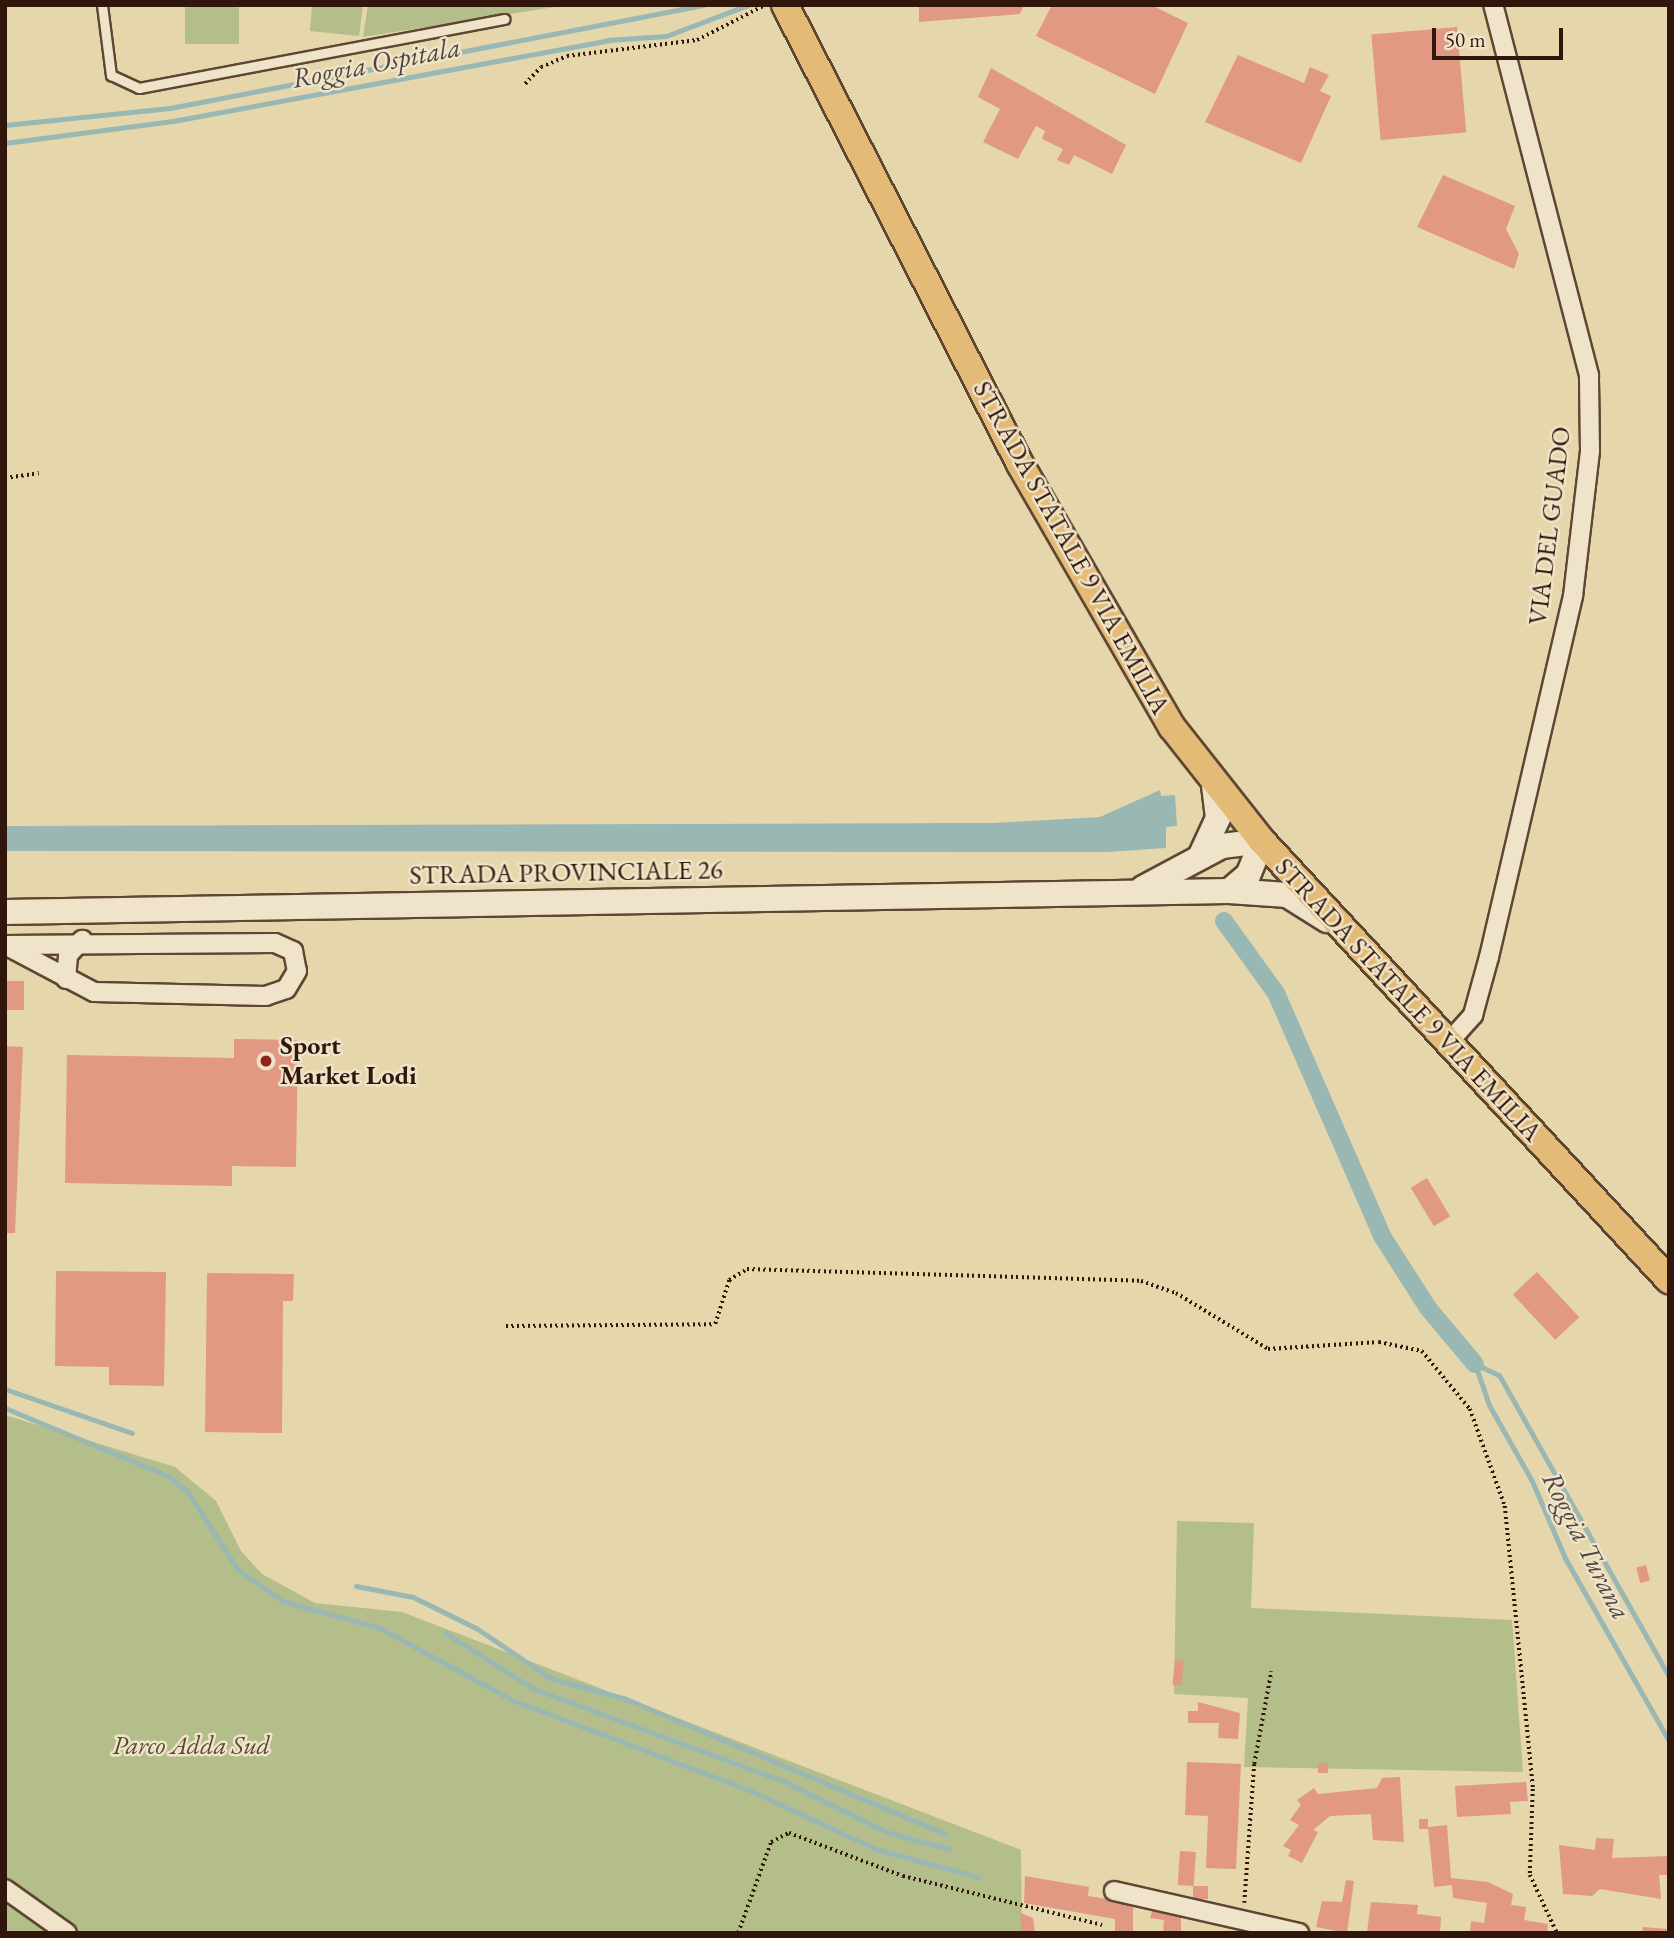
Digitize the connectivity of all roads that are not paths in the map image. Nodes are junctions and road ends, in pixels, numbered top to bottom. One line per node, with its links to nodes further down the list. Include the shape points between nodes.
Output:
1 (102, 5): 4 (lane, via 111,75 139,88)
2 (785, 5): 5 (main road, STRADA STATALE 9 VIA EMILIA, via 1065,547 1139,675)
3 (1493, 5): 15 (street, VIA DEL GUADO, via 1589,375 1590,451 1573,596 1508,876 1473,1015)
4 (505, 19)
5 (1214, 785): 6 (main road, STRADA STATALE 9 VIA EMILIA); 7 (main road, via 1214,836)
6 (1262, 841): 7 (main road, STRADA PROVINCIALE 26, via 1222,846); 8 (main road, via 1248,876); 12 (main road, STRADA STATALE 9 VIA EMILIA)
7 (1195, 864): 9 (main road, STRADA PROVINCIALE 26)
8 (1229, 891): 9 (main road, STRADA PROVINCIALE 26); 12 (main road, STRADA PROVINCIALE 26, via 1287,895)
9 (1128, 893): 10 (main road, STRADA PROVINCIALE 26)
10 (5, 912)
11 (82, 940): 13 (street); 14 (street, via 68,955); 14 (street, via 275,943 293,951 297,971 286,989 266,996 94,992)
12 (1352, 940): 15 (main road, STRADA STATALE 9 VIA EMILIA)
13 (5, 945): 14 (street)
14 (66, 979)
15 (1448, 1043): 16 (main road, STRADA STATALE 9 VIA EMILIA)
16 (1669, 1280)
17 (5, 1889): 20 (street)
18 (1114, 1891): 19 (street)
19 (1288, 1931)
20 (66, 1933)

